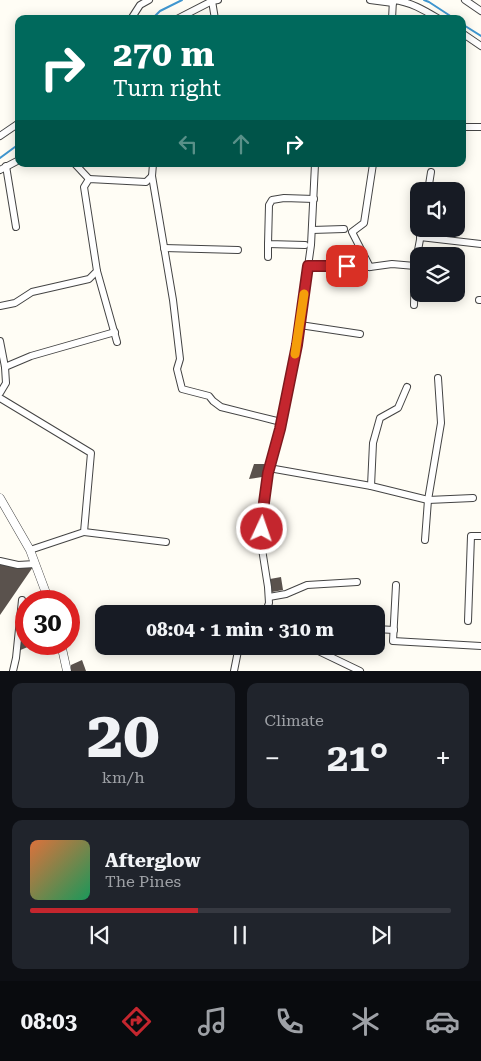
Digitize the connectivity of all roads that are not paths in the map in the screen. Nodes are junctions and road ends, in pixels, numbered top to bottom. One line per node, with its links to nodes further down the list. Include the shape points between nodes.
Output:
1 (149, 0): 7 (street, via 140,5)
2 (370, 0): 5 (street)
3 (465, 0): 6 (street)
4 (215, 1): 8 (street); 9 (street)
5 (393, 3): 10 (street); 11 (street, via 393,0 405,2)
6 (481, 11)
7 (134, 15)
8 (185, 15)
9 (215, 15)
10 (392, 15)
11 (433, 15)
12 (466, 36): 13 (street)
13 (481, 46)
14 (15, 126): 17 (street)
15 (466, 126): 16 (street)
16 (481, 127)
17 (0, 136)
18 (15, 162): 23 (street)
19 (78, 167): 26 (street)
20 (152, 167): 25 (street)
21 (315, 167): 28 (street)
22 (373, 167): 42 (street, via 364,223 352,232)
23 (3, 168): 29 (street)
24 (431, 172): 27 (street)
25 (152, 176): 26 (street, via 146,182); 37 (street)
26 (90, 179): 43 (street, via 84,187)
27 (429, 182)
28 (314, 198): 31 (street); 33 (street, via 272,200 269,205)
29 (16, 227)
30 (344, 229): 31 (street)
31 (312, 230): 40 (street)
32 (420, 237): 34 (street); 36 (street)
33 (268, 244): 35 (street); 39 (street)
34 (481, 244)
35 (305, 245)
36 (418, 247)
37 (164, 248): 38 (street); 57 (street, via 182,389 209,396 221,407)
38 (238, 250)
39 (268, 257)
40 (308, 266): 42 (street); 47 (street)
41 (410, 266): 42 (street)
42 (370, 267)
43 (97, 271): 46 (street, via 89,279 32,292 15,303); 48 (street)
44 (414, 302): 45 (street)
45 (414, 305)
46 (0, 306)
47 (300, 325): 49 (street); 57 (street)
48 (115, 332): 51 (street); 52 (street, via 31,356)
49 (360, 334)
50 (0, 341): 52 (street)
51 (117, 342)
52 (5, 367): 55 (street, via 6,383)
53 (438, 378): 62 (street, via 441,424)
54 (407, 387): 59 (street, via 398,408 380,418 373,443)
55 (0, 393)
56 (0, 398): 63 (street, via 91,453)
57 (281, 422): 58 (street)
58 (269, 468): 59 (street); 73 (street, via 262,549)
59 (371, 486): 62 (street)
60 (0, 498): 67 (street)
61 (473, 498): 62 (street)
62 (428, 500): 65 (street)
63 (84, 532): 66 (street); 67 (street)
64 (481, 536): 75 (street, via 471,536)
65 (425, 540)
66 (166, 542)
67 (30, 550): 69 (street)
68 (0, 561): 69 (street)
69 (35, 564): 72 (street)
70 (357, 582): 73 (street, via 307,585)
71 (396, 585): 77 (street)
72 (45, 590)
73 (269, 597): 74 (street)
74 (268, 605)
75 (468, 621)
76 (385, 630): 77 (street)
77 (394, 630): 78 (street, via 393,641)
78 (481, 646)
79 (16, 655): 83 (street)
80 (63, 655): 84 (street)
81 (237, 655): 85 (street)
82 (327, 655): 86 (street)
83 (14, 671)
84 (67, 671)
85 (234, 671)
86 (360, 671)

